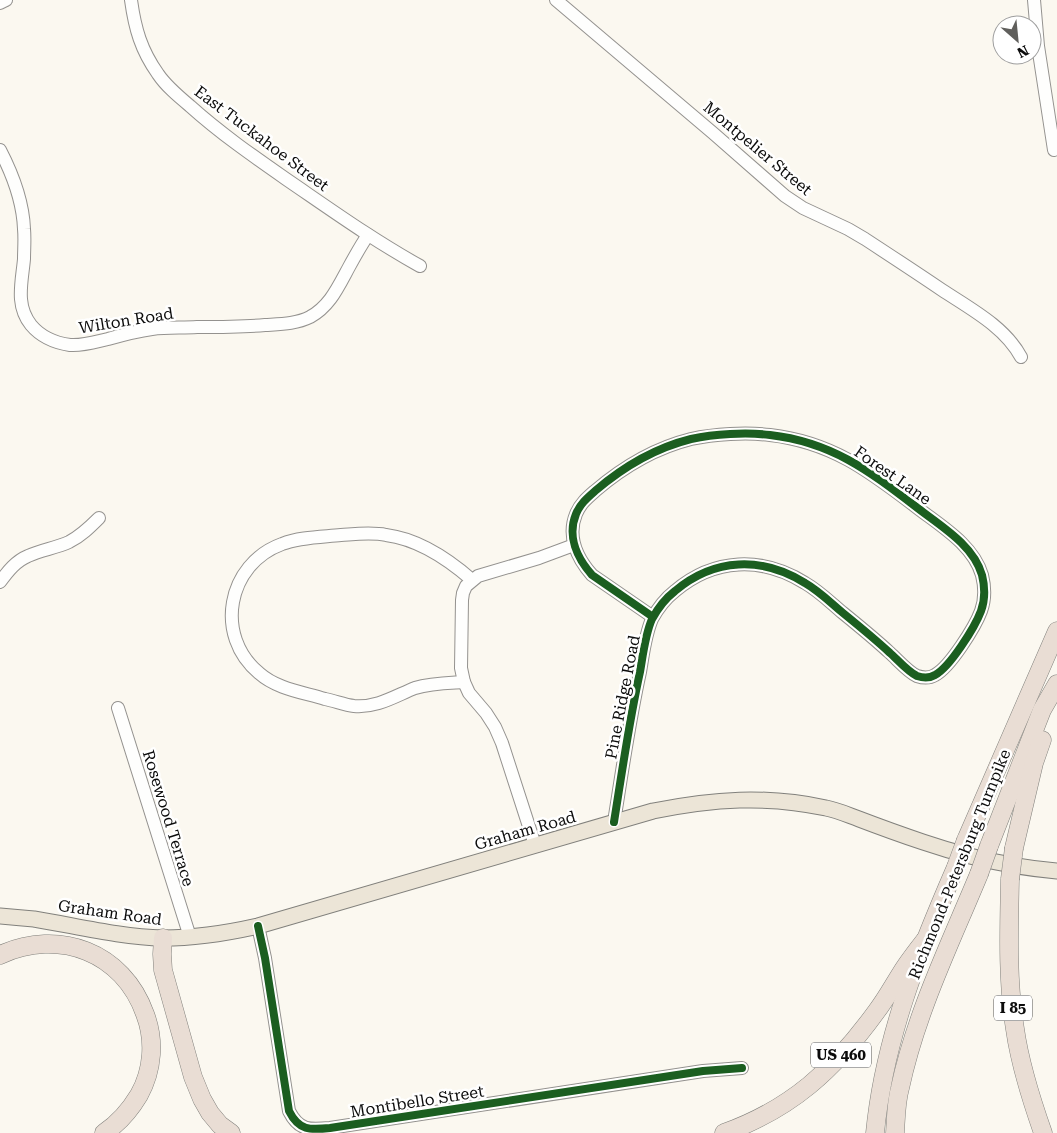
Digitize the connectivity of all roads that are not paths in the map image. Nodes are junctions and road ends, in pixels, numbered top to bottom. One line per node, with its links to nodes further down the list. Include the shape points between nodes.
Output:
1 (6, 0): 5 (street)
2 (131, 0): 8 (street, East Tuckahoe Street, via 140,43 168,87 251,155)
3 (556, 0): 10 (street, Montpelier Street, via 785,196 865,239 980,315 1007,337)
4 (1034, 0): 7 (street)
5 (0, 3)
6 (0, 150): 8 (street, Wilton Road, via 22,206 24,259 21,305 35,329 61,344 85,344 152,329 298,322 329,302)
7 (1054, 150)
8 (368, 235): 9 (street, East Tuckahoe Street)
9 (420, 266)
10 (1021, 357)
11 (99, 518): 14 (street, via 83,534 70,541 17,562)
12 (574, 545): 13 (street); 15 (street, Forest Lane, via 584,566 592,574); 17 (street, Forest Lane, via 575,515 585,499 641,458 709,436 770,435 819,446 854,462 881,480 956,538 968,550 982,574 981,610 958,650 943,668 928,678 914,675)
13 (472, 580): 18 (street, via 466,586 462,600 461,668); 18 (street, via 444,558 400,537 385,534 332,536 296,540 260,556 242,577 232,603 232,624 244,657 257,672 279,686 349,705 366,706 417,688)
14 (0, 582)
15 (653, 617): 17 (street, Pine Ridge Road, via 683,584 714,568 743,564 775,568 818,591); 22 (street, Pine Ridge Road, via 636,690)
16 (1057, 631): 29 (highway, Richmond-Petersburg Turnpike, bridge)
17 (908, 669)
18 (464, 682): 23 (street, via 495,727 502,743)
19 (1057, 684): 36 (highway, bridge, via 1042,710 926,1002 899,1089)
20 (1057, 698): 37 (highway, Richmond-Petersburg Turnpike / I 85, bridge, via 1034,763 1010,879 1008,943 1015,1028 1021,1062)
21 (118, 708): 27 (street, Rosewood Terrace)
22 (614, 822): 23 (main road, Graham Road); 24 (main road, Graham Road, via 687,804 773,800 829,808 970,856 1022,868)
23 (535, 845): 26 (main road, Graham Road)
24 (1057, 871)
25 (0, 916): 28 (main road, Graham Road)
26 (258, 926): 27 (main road, Graham Road); 31 (street, Montibello Street, via 289,1111 299,1125 313,1130 703,1071)
27 (190, 937): 28 (main road, Graham Road)
28 (163, 938): 33 (highway, via 163,970 193,1077 210,1113)
29 (925, 940): 34 (highway, US 460, via 876,1012 825,1072 806,1089 766,1115); 35 (highway, Richmond-Petersburg Turnpike, via 889,1050)
30 (0, 955): 32 (highway, via 38,943 83,950 96,955 122,974 142,1004 151,1032 147,1077 133,1105)
31 (742, 1068)
32 (104, 1133)
33 (230, 1133)
34 (724, 1133)
35 (875, 1133)
36 (894, 1133)
37 (1043, 1133)

